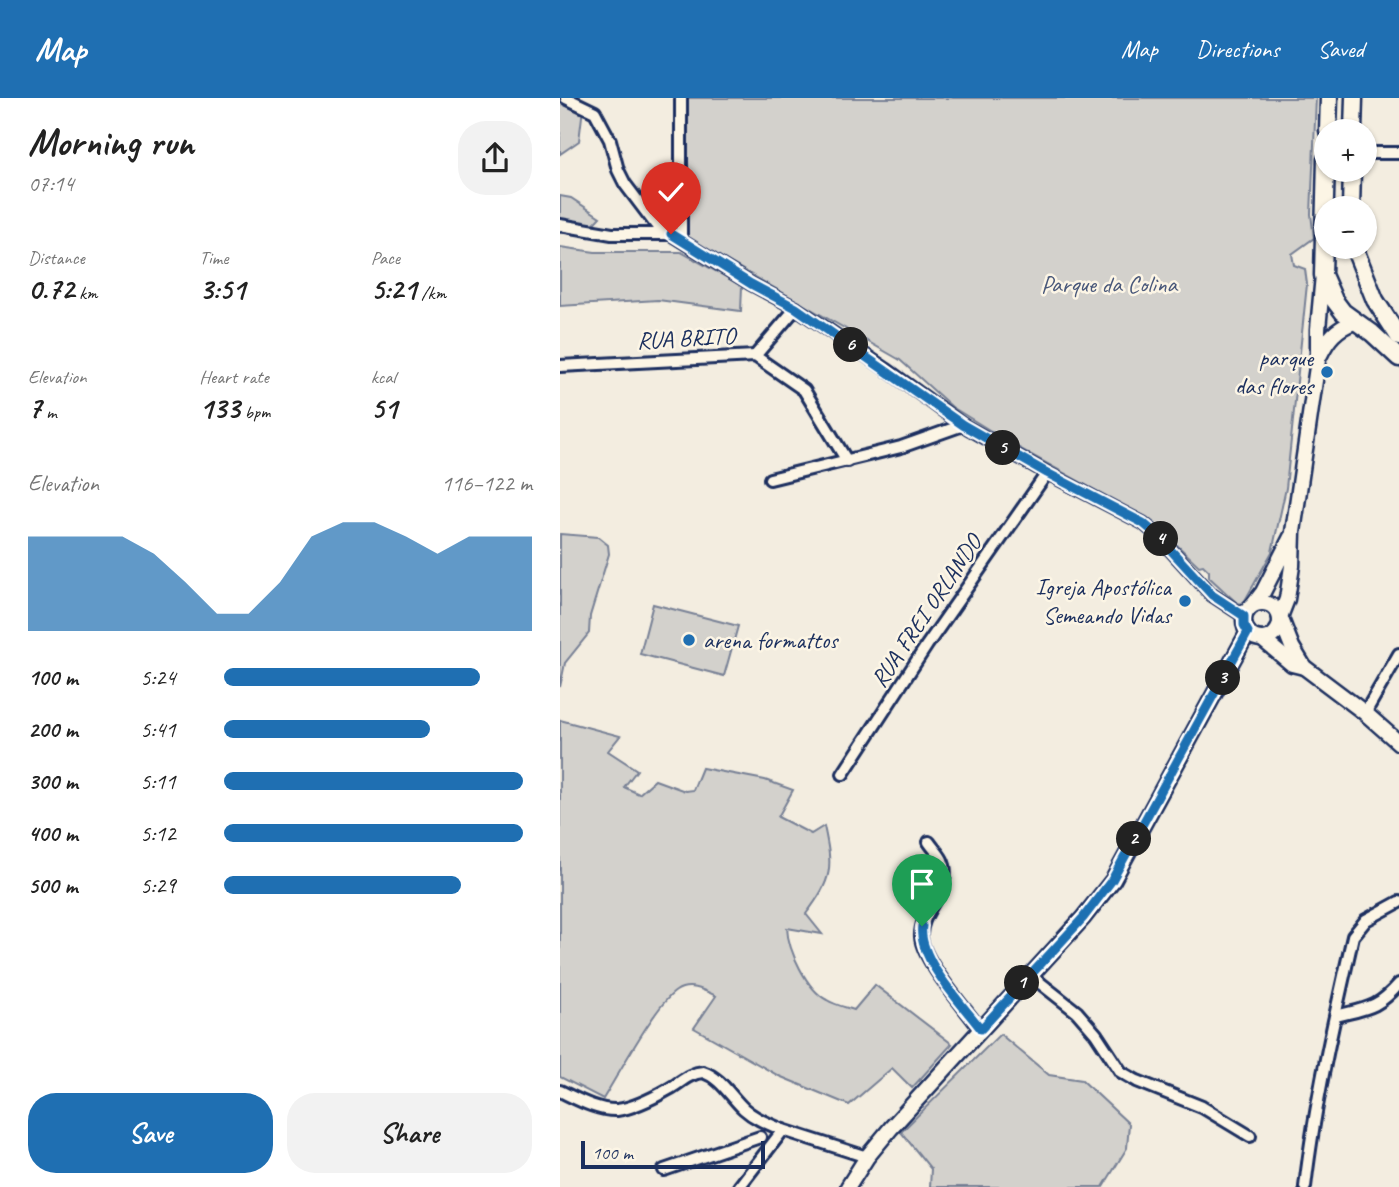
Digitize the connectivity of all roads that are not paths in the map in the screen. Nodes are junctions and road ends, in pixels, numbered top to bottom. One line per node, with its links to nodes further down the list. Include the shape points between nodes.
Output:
1 (566, 98): 10 (street, via 595,112 625,184 656,225)
2 (681, 98): 11 (street)
3 (1329, 98): 5 (main road)
4 (1354, 98): 6 (main road)
5 (1328, 119)
6 (1353, 119)
7 (1377, 153): 8 (street)
8 (1399, 153)
9 (560, 225): 10 (street, via 612,234)
10 (671, 234): 11 (street)
11 (681, 240): 16 (street)
12 (1324, 259): 14 (main road)
13 (1359, 259): 15 (main road)
14 (1323, 275): 17 (main road, via 1334,300); 21 (street)
15 (1375, 300): 17 (main road, via 1373,314); 18 (main road)
16 (796, 308): 19 (street); 23 (street)
17 (1354, 322): 20 (main road); 21 (street, via 1338,329)
18 (1399, 337)
19 (755, 356): 22 (street, RUA BRITO); 24 (street, RUA BRITO, via 804,390)
20 (1399, 358)
21 (1318, 360): 27 (street)
22 (560, 366)
23 (963, 425): 24 (street); 25 (street)
24 (847, 461): 26 (street)
25 (1047, 473): 28 (street, via 1143,523 1212,595); 35 (street, RUA FREI ORLANDO)
26 (771, 479)
27 (1293, 532): 28 (street); 29 (street, via 1292,566)
28 (1249, 610): 29 (street, via 1270,604); 30 (street, via 1244,625)
29 (1281, 618): 30 (street, via 1276,633); 32 (street)
30 (1255, 636): 32 (street, via 1292,664); 38 (street, via 1239,648 1112,880)
31 (1399, 654): 33 (street)
32 (1304, 667): 33 (street)
33 (1365, 713): 34 (street)
34 (1399, 743)
35 (843, 775)
36 (929, 842): 41 (street, via 942,860 944,876 922,926 921,941 929,959)
37 (1399, 902): 40 (street, via 1366,920 1353,936)
38 (1030, 975): 41 (street); 46 (street, via 1077,1012 1121,1072 1202,1107)
39 (1399, 984): 40 (street, via 1374,1007)
40 (1336, 1016): 52 (street)
41 (981, 1029): 48 (street)
42 (560, 1091): 43 (street, via 617,1110 703,1072 718,1080)
43 (759, 1120): 44 (street); 45 (street)
44 (783, 1130): 47 (street); 48 (street)
45 (761, 1136): 47 (street); 49 (street)
46 (1250, 1136)
47 (762, 1157): 50 (street)
48 (867, 1157): 51 (street)
49 (664, 1170)
50 (739, 1187)
51 (848, 1187)
52 (1305, 1187)

